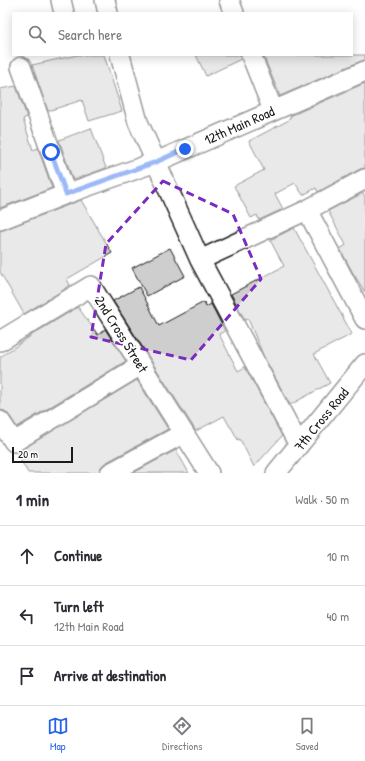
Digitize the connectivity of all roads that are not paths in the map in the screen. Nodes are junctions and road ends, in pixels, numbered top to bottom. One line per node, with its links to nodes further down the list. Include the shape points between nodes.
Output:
1 (61, 0): 4 (street)
2 (105, 0): 5 (street)
3 (229, 0): 6 (street)
4 (64, 12)
5 (108, 12)
6 (234, 12)
7 (120, 56): 12 (street, via 138,122)
8 (251, 56): 11 (street)
9 (21, 67): 14 (street)
10 (365, 71): 11 (street, 12th Main Road)
11 (273, 110): 12 (street, 12th Main Road)
12 (156, 162): 14 (street, 12th Main Road); 17 (street)
13 (365, 178): 15 (street)
14 (66, 194): 16 (street, 12th Main Road)
15 (307, 210): 17 (street); 18 (street)
16 (0, 220)
17 (200, 260): 24 (street)
18 (365, 318)
19 (0, 341): 20 (street, 2nd Cross Street, via 92,286)
20 (141, 364): 22 (street, via 14,442); 23 (street, 2nd Cross Street)
21 (365, 364): 24 (street, 7th Cross Road)
22 (0, 421)
23 (184, 433): 25 (street); 26 (street, 2nd Cross Street)
24 (299, 445): 27 (street, 7th Cross Road)
25 (110, 473)
26 (209, 473)
27 (276, 473)

